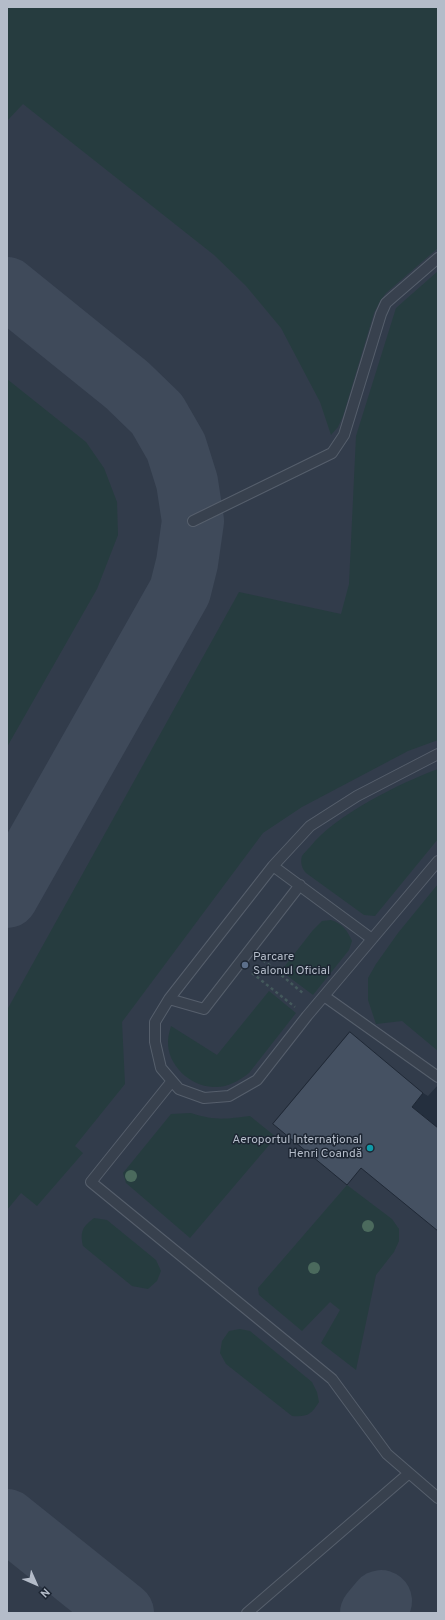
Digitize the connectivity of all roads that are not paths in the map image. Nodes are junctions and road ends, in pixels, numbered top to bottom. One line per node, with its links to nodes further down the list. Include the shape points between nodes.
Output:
1 (438, 258): 2 (lane, via 386,303 344,435 332,453)
2 (193, 521)
3 (438, 754): 5 (lane, via 357,796 310,826)
4 (438, 861): 7 (lane)
5 (273, 866): 6 (lane); 8 (lane)
6 (300, 885): 7 (lane); 8 (lane, via 204,1009)
7 (372, 939): 9 (lane)
8 (169, 999): 11 (lane, via 155,1022 155,1042 161,1068)
9 (321, 1000): 10 (lane); 11 (lane, via 257,1080 229,1096 204,1098 179,1089)
10 (438, 1077)
11 (172, 1081): 12 (lane, via 91,1182 332,1379 387,1454)
12 (408, 1474): 13 (lane); 14 (lane)
13 (437, 1494)
14 (247, 1613)

